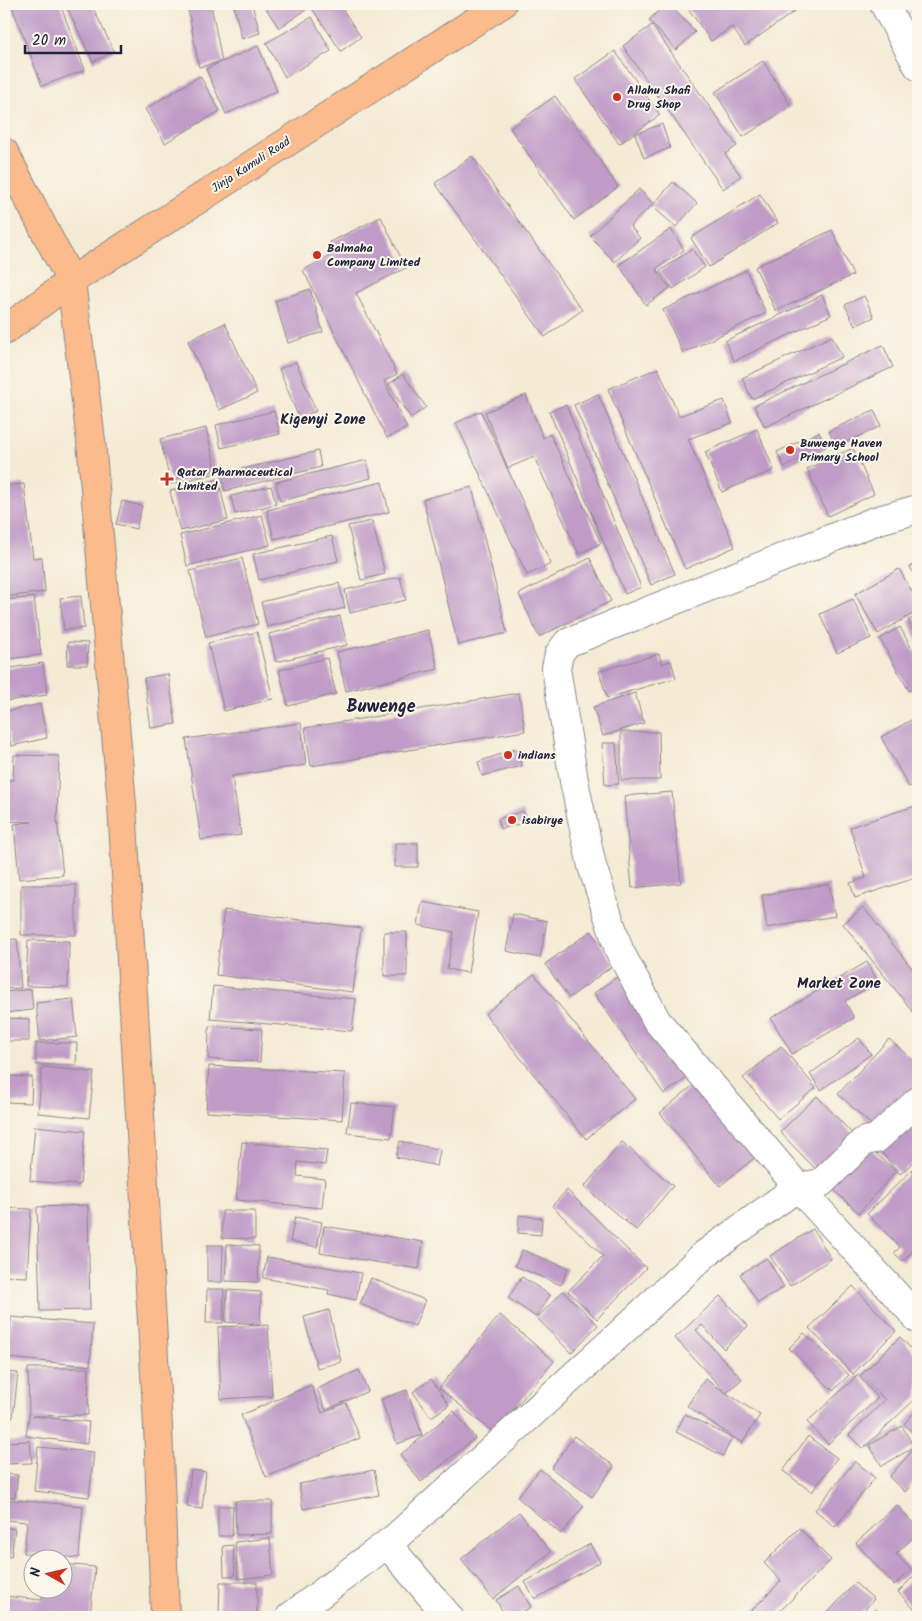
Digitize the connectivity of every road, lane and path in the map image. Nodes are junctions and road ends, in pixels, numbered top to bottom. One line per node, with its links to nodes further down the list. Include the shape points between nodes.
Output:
1 (502, 4): 5 (main road, Jinja Kamuli Road)
2 (884, 4): 3 (street)
3 (918, 66)
4 (4, 152): 5 (main road)
5 (71, 281): 6 (main road, Jinja Kamuli Road); 12 (main road, via 91,441 122,806 157,1416)
6 (4, 331)
7 (918, 509): 9 (street, via 875,521 567,643 559,654 556,668 574,781 592,866 620,950 657,1021)
8 (918, 1101): 9 (street, via 876,1139 864,1141 821,1182)
9 (798, 1187): 10 (street); 11 (street, via 705,1254)
10 (918, 1320)
11 (387, 1544): 13 (street); 14 (street)
12 (165, 1617)
13 (290, 1617)
14 (449, 1617)

